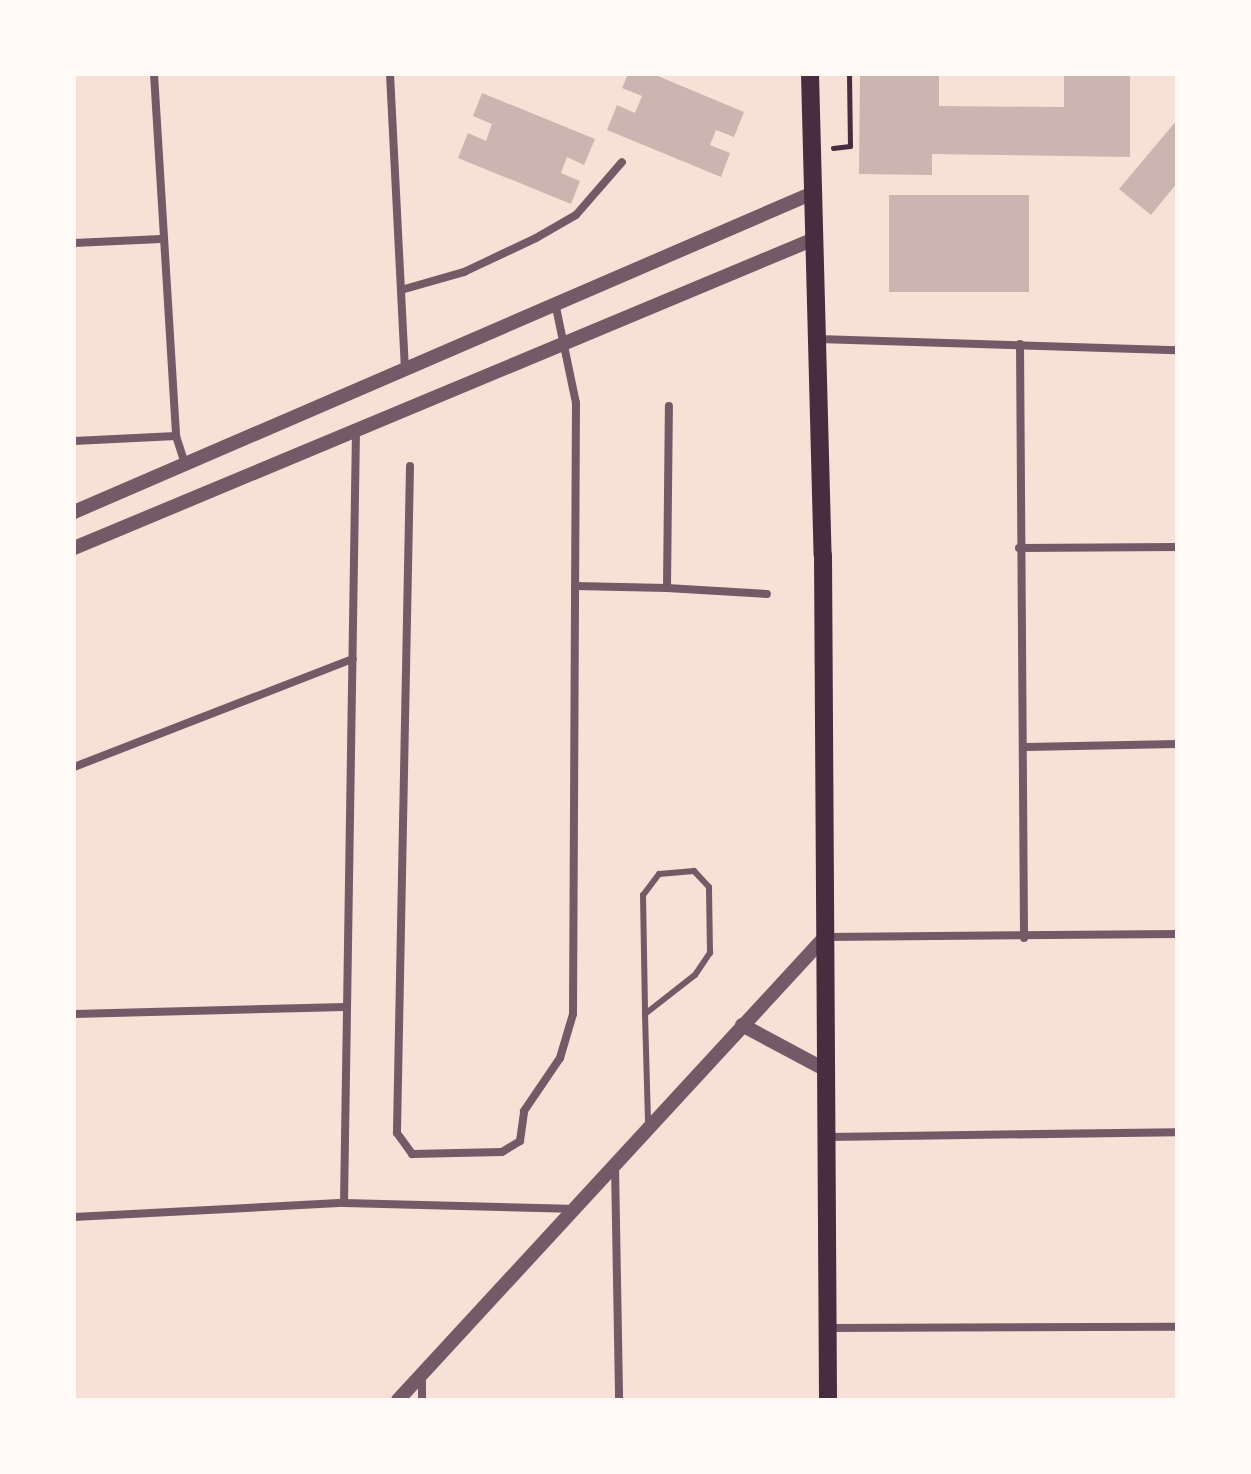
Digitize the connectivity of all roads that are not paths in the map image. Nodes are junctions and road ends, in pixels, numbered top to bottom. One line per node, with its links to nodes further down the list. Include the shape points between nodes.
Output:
1 (154, 74): 6 (street)
2 (390, 74): 9 (street)
3 (810, 74): 5 (main road)
4 (622, 162): 9 (street, via 604,189 549,230 464,272)
5 (813, 193): 7 (main road); 10 (street)
6 (161, 239): 8 (street); 18 (street)
7 (814, 239): 11 (main road); 13 (street)
8 (74, 243)
9 (401, 290): 15 (street)
10 (556, 307): 13 (street); 15 (street)
11 (815, 339): 12 (street); 34 (main road)
12 (1020, 344): 14 (street); 25 (street)
13 (564, 347): 17 (street); 26 (street, via 576,403)
14 (1177, 350)
15 (405, 370): 20 (street)
16 (669, 406): 27 (street)
17 (356, 431): 24 (street); 29 (street)
18 (176, 436): 19 (street); 20 (street)
19 (74, 441)
20 (186, 466): 22 (street)
21 (410, 466): 26 (street, via 397,1133 412,1154 516,1147 524,1111 568,1042)
22 (74, 512)
23 (1177, 547): 25 (street)
24 (74, 548)
25 (1019, 548): 31 (street)
26 (575, 586): 27 (street)
27 (667, 588): 28 (street)
28 (767, 594)
29 (353, 659): 32 (street); 36 (street)
30 (1177, 744): 31 (street)
31 (1026, 747): 35 (street)
32 (74, 767)
33 (1177, 934): 35 (street)
34 (825, 937): 35 (street); 39 (street); 40 (main road)
35 (1024, 938)
36 (345, 1007): 37 (street); 45 (street)
37 (74, 1014)
38 (645, 1014): 38 (lane, via 643,895 659,874 694,871 709,887 706,965); 41 (lane)
39 (742, 1025): 40 (street); 41 (street)
40 (826, 1070): 43 (main road)
41 (648, 1124): 44 (street)
42 (1177, 1132): 43 (street)
43 (827, 1137): 49 (main road)
44 (615, 1161): 46 (street); 53 (street)
45 (344, 1203): 46 (street); 47 (street)
46 (568, 1209): 50 (street)
47 (74, 1217)
48 (1177, 1327): 49 (street)
49 (828, 1328): 54 (main road)
50 (422, 1375): 51 (street); 52 (street)
51 (398, 1400)
52 (422, 1400)
53 (619, 1400)
54 (828, 1400)

